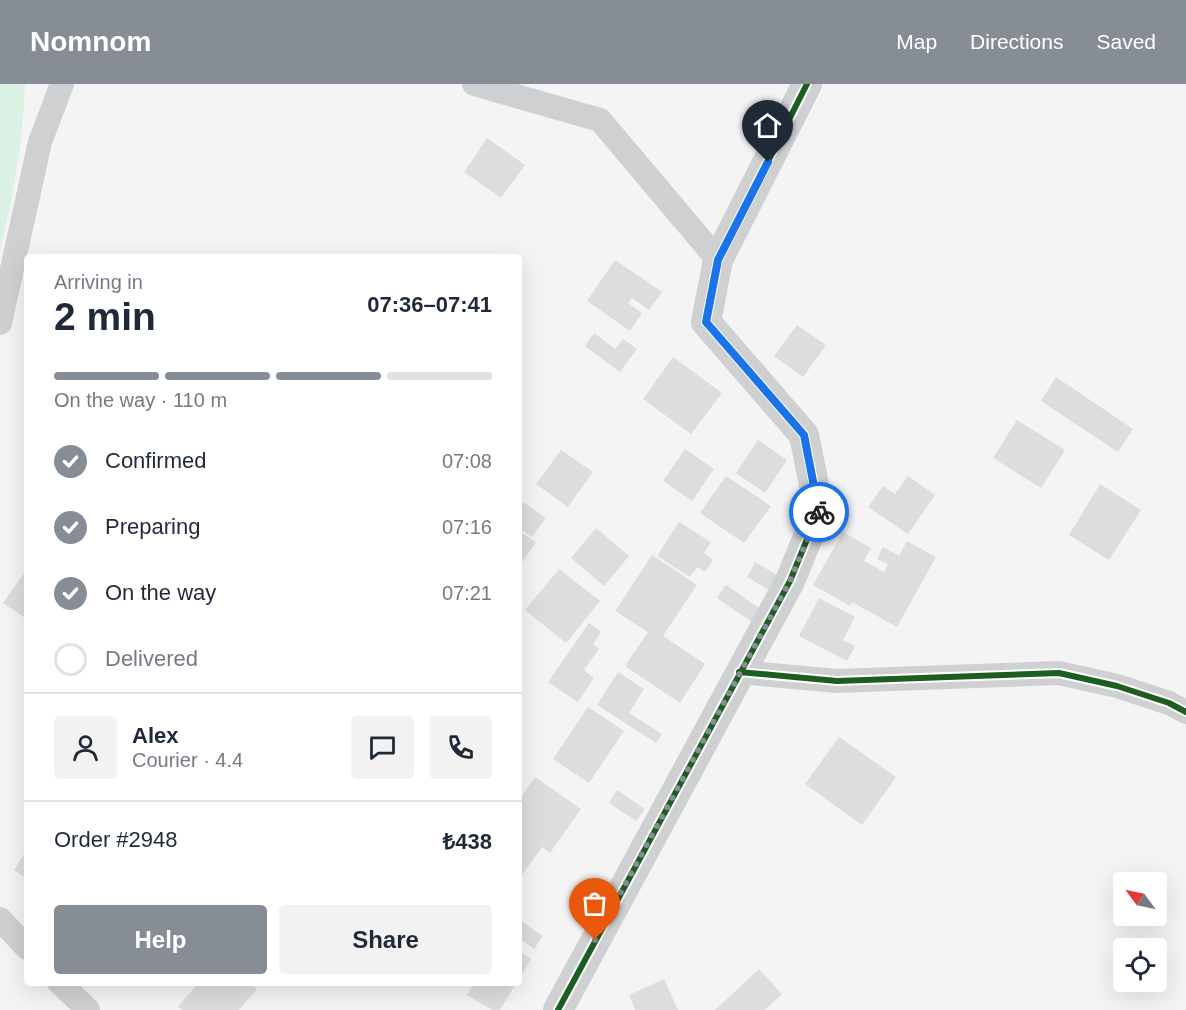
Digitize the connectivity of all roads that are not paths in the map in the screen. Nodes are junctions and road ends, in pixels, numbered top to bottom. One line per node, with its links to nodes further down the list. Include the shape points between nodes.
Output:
1 (62, 84): 5 (street, via 40,142)
2 (474, 84): 4 (street, via 600,120)
3 (807, 84): 4 (street)
4 (718, 260): 6 (street, via 706,322 804,435 819,510 790,581)
5 (0, 323)
6 (739, 672): 7 (street, via 837,681 1059,673 1117,686); 12 (street)
7 (1186, 712)
8 (0, 919): 9 (street)
9 (24, 945)
10 (63, 986): 11 (street)
11 (88, 1010)
12 (558, 1010)

